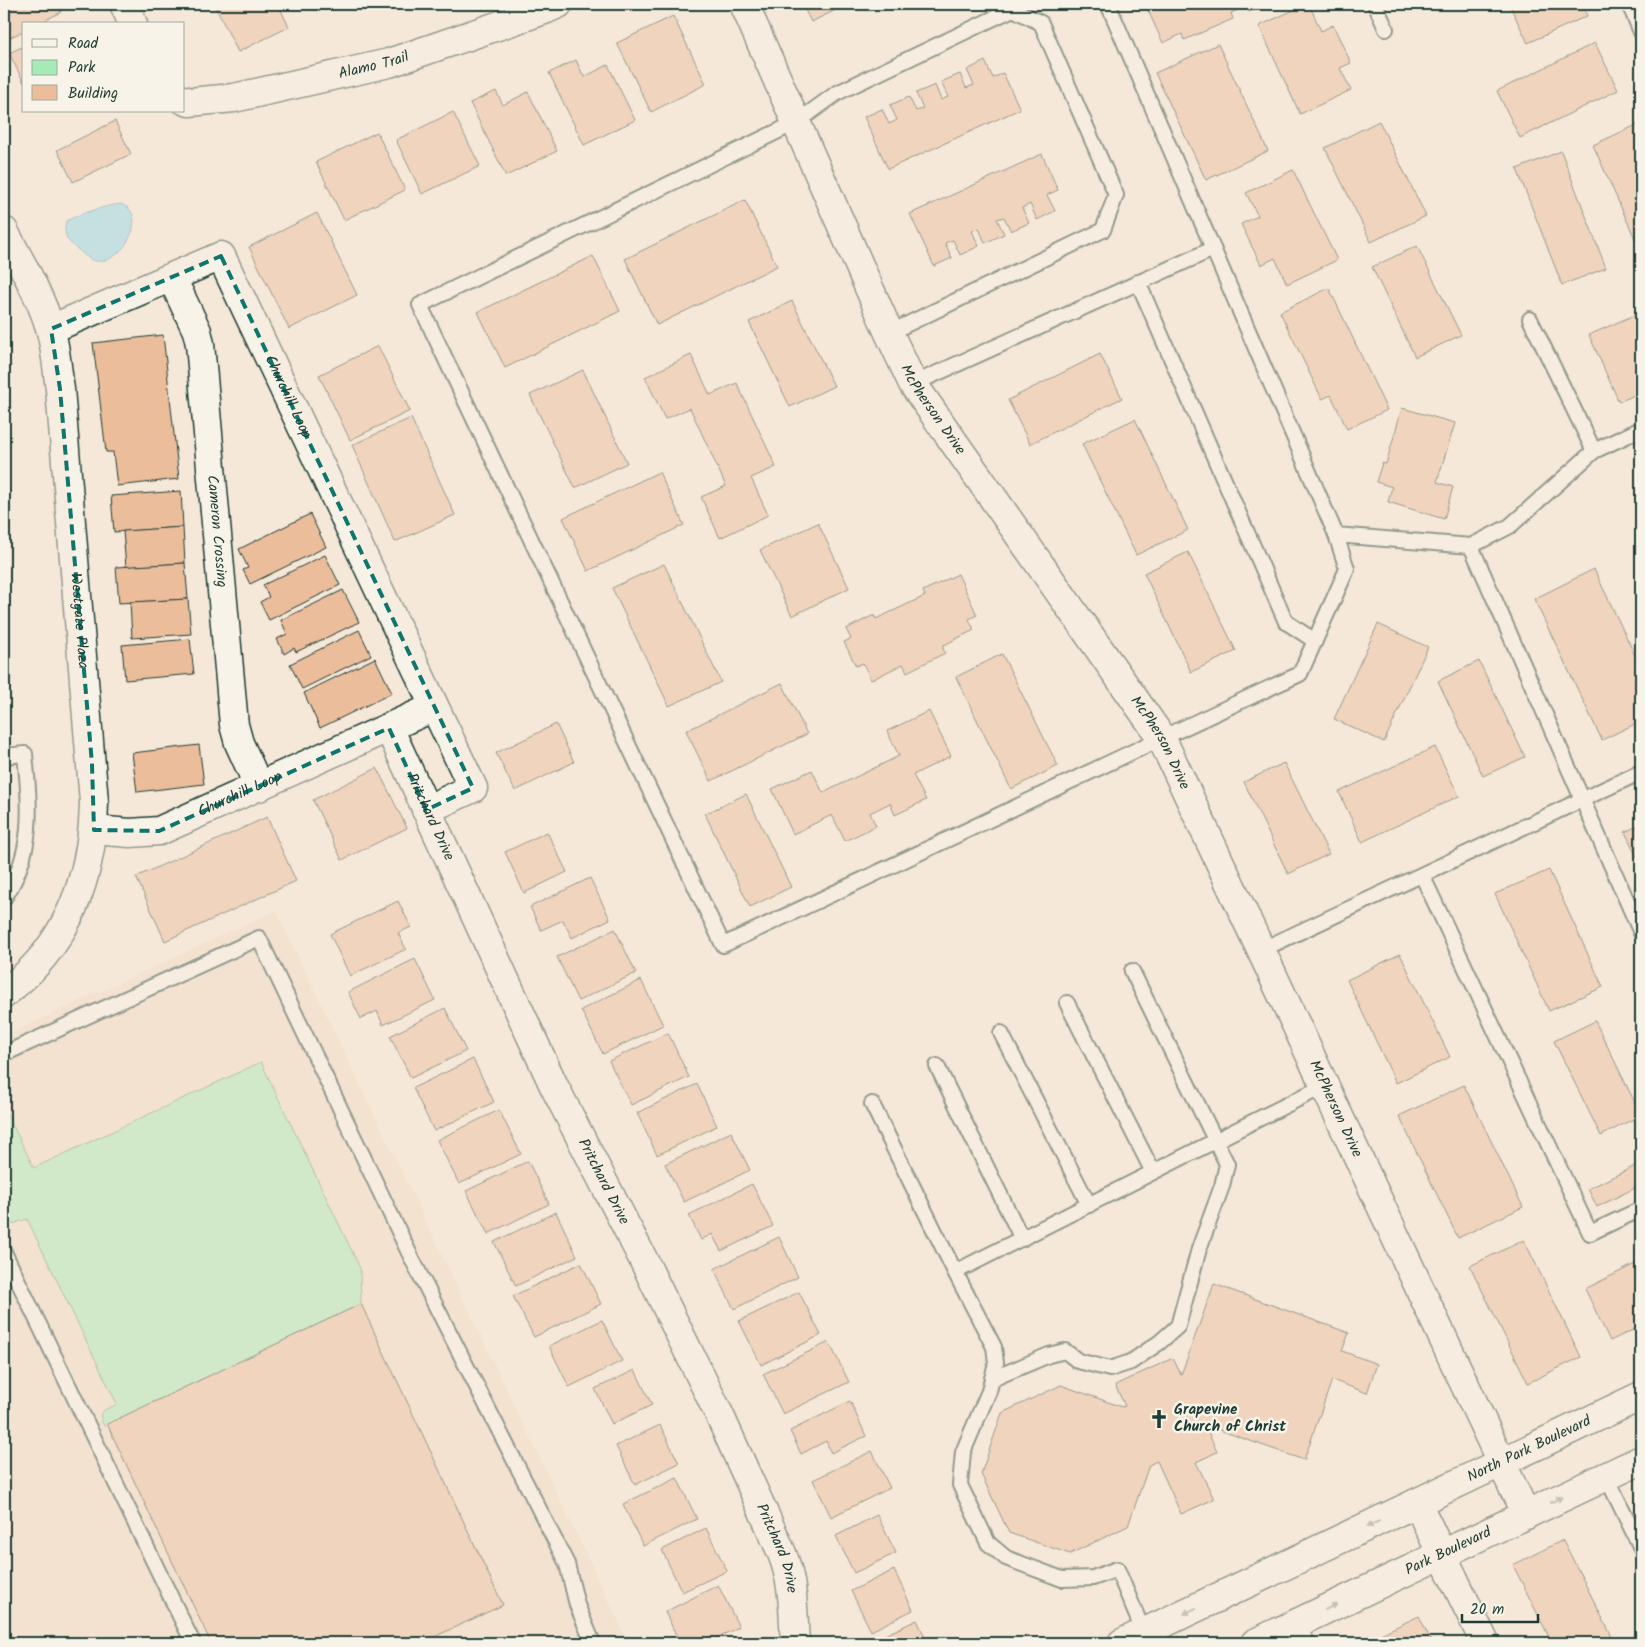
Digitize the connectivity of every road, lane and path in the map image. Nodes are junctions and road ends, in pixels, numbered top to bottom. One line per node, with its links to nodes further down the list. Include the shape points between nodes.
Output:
1 (124, 4): 7 (street)
2 (744, 4): 11 (street, McPherson Drive)
3 (1108, 4): 13 (lane)
4 (1376, 4): 8 (lane)
5 (1629, 4): 9 (lane)
6 (550, 6): 10 (street, Alamo Trail, via 388,63 234,98)
7 (132, 22)
8 (1386, 29)
9 (1641, 32)
10 (185, 100)
11 (797, 122): 18 (street, McPherson Drive); 18 (lane, via 837,93 1013,9 1041,23 1116,195 1103,230); 27 (lane, via 420,305 723,945)
12 (4, 231): 17 (street, Westgate Plaza)
13 (1213, 248): 15 (lane); 22 (lane)
14 (172, 278): 17 (street, Churchill Loop); 25 (street, Churchill Loop, via 221,256); 30 (street, Cameron Crossing, via 200,344 234,725 238,743)
15 (1138, 282): 19 (lane); 24 (lane, via 1286,622)
16 (1530, 319): 21 (lane)
17 (51, 329): 33 (street, Westgate Plaza, via 60,389 92,764)
18 (889, 333): 19 (street, McPherson Drive)
19 (913, 384): 27 (street, McPherson Drive)
20 (1641, 429): 21 (lane)
21 (1594, 451): 23 (lane, via 1510,526)
22 (1336, 535): 23 (lane); 24 (lane, via 1347,569)
23 (1471, 546): 31 (lane)
24 (1315, 641): 27 (lane, via 1300,674)
25 (434, 707): 26 (street, Churchill Loop); 32 (street, Churchill Loop, via 472,788)
26 (389, 728): 30 (street, Churchill Loop); 32 (street, Pritchard Drive)
27 (1161, 737): 37 (street, McPherson Drive)
28 (4, 756): 35 (lane, via 25,754 30,806 22,860)
29 (1641, 772): 31 (lane)
30 (259, 787): 33 (street, Churchill Loop, via 159,831)
31 (1583, 800): 34 (lane); 36 (lane)
32 (426, 810): 66 (street, Pritchard Drive, via 554,1086 719,1414 781,1551 792,1584)
33 (94, 830): 39 (street, Westgate Plaza, via 90,859 69,917 31,970)
34 (1422, 875): 37 (lane); 49 (lane, via 1590,1233)
35 (4, 898)
36 (1641, 933)
37 (1261, 950): 44 (street, McPherson Drive)
38 (1132, 972): 46 (lane)
39 (4, 994)
40 (1067, 1002): 47 (lane)
41 (1001, 1033): 48 (lane)
42 (4, 1054): 65 (lane, via 260,938 412,1259 567,1564 576,1605)
43 (937, 1066): 50 (lane)
44 (1324, 1086): 46 (lane); 56 (street, McPherson Drive)
45 (872, 1104): 52 (lane)
46 (1216, 1141): 47 (lane); 53 (lane, via 1227,1164 1178,1326 1131,1362 1110,1369 1078,1361 1065,1351)
47 (1153, 1172): 48 (lane)
48 (1089, 1205): 50 (lane)
49 (1641, 1209)
50 (1022, 1239): 52 (lane)
51 (4, 1252): 64 (lane)
52 (956, 1272): 53 (lane, via 994,1347 996,1363)
53 (992, 1379): 63 (lane, via 962,1452 960,1485 988,1544 1006,1558 1062,1579 1093,1578 1117,1569)
54 (1641, 1396): 56 (street, North Park Boulevard)
55 (1641, 1460): 57 (street, Park Boulevard)
56 (1501, 1463): 58 (street, North Park Boulevard); 59 (street, McPherson Drive)
57 (1606, 1476): 59 (street, Park Boulevard, one-way to 57); 60 (lane)
58 (1418, 1503): 61 (street); 63 (street, one-way to 63)
59 (1526, 1515): 61 (street, Park Boulevard)
60 (1641, 1548)
61 (1442, 1554): 62 (street, Park Boulevard, one-way to 61); 68 (street)
62 (1303, 1633): 67 (street, Park Boulevard)
63 (1133, 1638)
64 (193, 1643)
65 (593, 1643)
66 (796, 1643)
67 (1255, 1643)
68 (1485, 1643)

